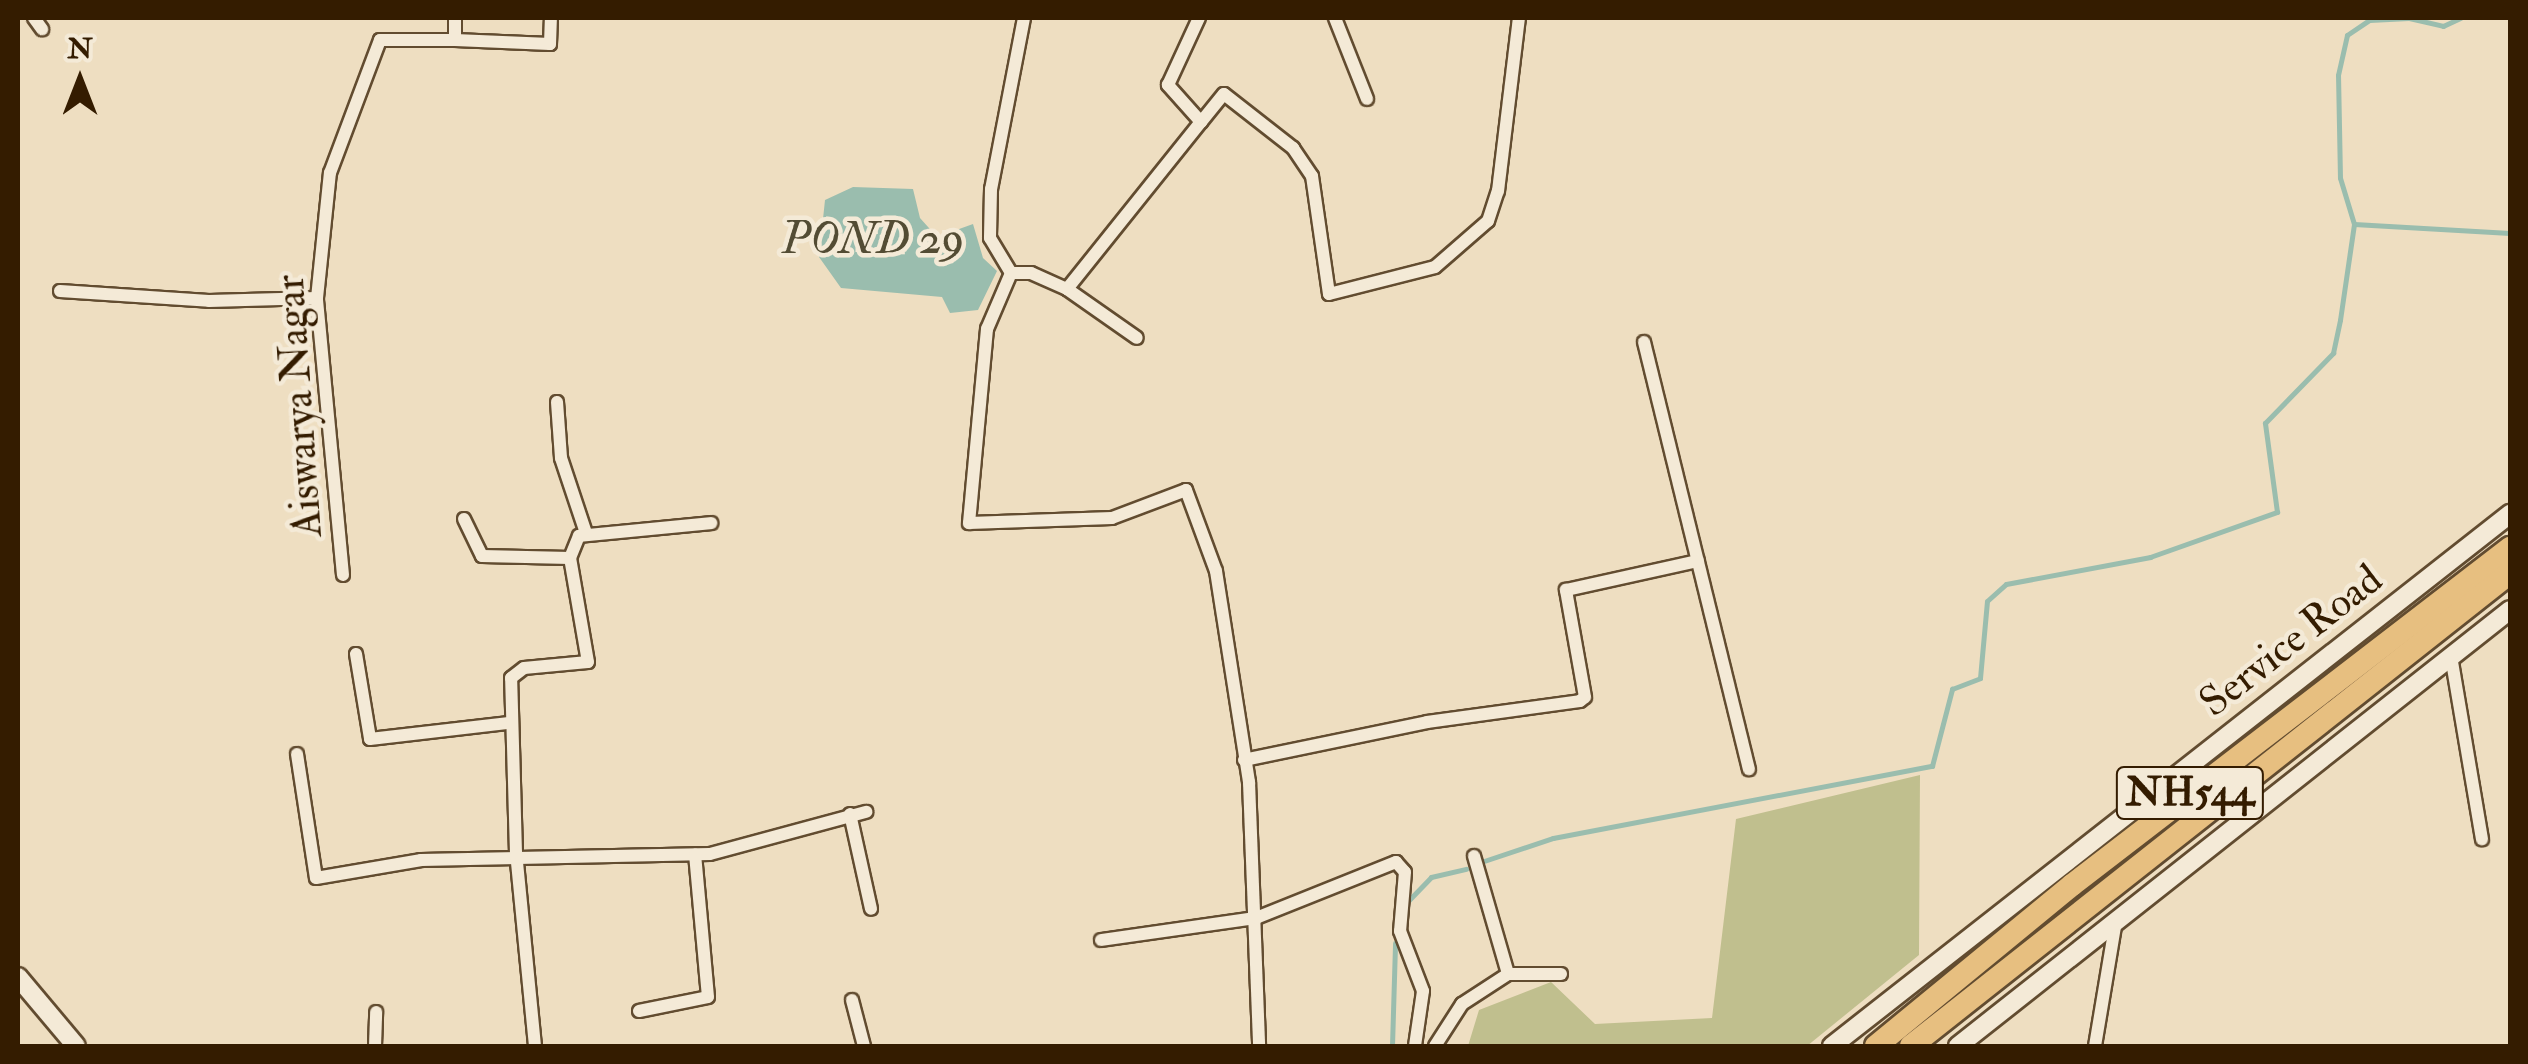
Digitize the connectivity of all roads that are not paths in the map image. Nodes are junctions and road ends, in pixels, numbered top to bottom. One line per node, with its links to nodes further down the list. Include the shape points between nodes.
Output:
1 (455, 18): 7 (street)
2 (551, 18): 7 (street, via 550,44)
3 (1024, 18): 10 (street, via 991,190 990,238)
4 (1199, 18): 9 (street, via 1168,86)
5 (1335, 18): 8 (street)
6 (1518, 18): 9 (street, via 1498,191 1488,221 1435,267 1329,294 1312,176 1292,148 1224,94)
7 (454, 40): 13 (street, Aiswarya Nagar, via 380,40 330,172)
8 (1366, 100)
9 (1201, 122): 11 (street)
10 (1011, 272): 11 (street); 31 (street, via 987,329 968,524 1112,518 1186,490 1216,571)
11 (1067, 289): 14 (street)
12 (60, 290): 13 (street, via 209,301)
13 (316, 298): 25 (street, Aiswarya Nagar)
14 (1138, 338)
15 (1644, 342): 23 (street)
16 (556, 402): 20 (street, via 561,458)
17 (2510, 514): 56 (street, Service Road)
18 (464, 519): 22 (street, via 482,556)
19 (711, 523): 20 (street)
20 (586, 534): 22 (street, via 569,546)
21 (2510, 548): 57 (highway, NH544, via 2087,873)
22 (570, 558): 29 (street, via 588,662 524,668 511,678)
23 (1698, 560): 31 (street, via 1566,590 1585,697 1580,702 1427,722); 32 (street)
24 (2510, 573): 58 (highway, NH544)
25 (343, 575)
26 (2510, 610): 28 (street)
27 (356, 654): 29 (street, via 370,739)
28 (2451, 656): 35 (street); 41 (street)
29 (509, 723): 38 (street)
30 (297, 754): 38 (street, via 316,878 421,860)
31 (1244, 760): 40 (street)
32 (1748, 769)
33 (866, 812): 34 (street)
34 (850, 814): 36 (street); 39 (street)
35 (2482, 839)
36 (694, 855): 38 (street); 47 (street, via 708,997)
37 (1474, 856): 43 (street)
38 (517, 860): 51 (street)
39 (871, 909)
40 (1256, 918): 42 (street); 53 (street); 54 (street, via 1396,862 1405,872 1400,931 1423,991)
41 (2116, 921): 59 (street); 60 (street)
42 (1101, 940)
43 (1508, 974): 44 (street); 55 (street, via 1462,1004)
44 (1561, 974)
45 (18, 978): 49 (street)
46 (852, 1000): 52 (street)
47 (639, 1011)
48 (376, 1012): 50 (street)
49 (76, 1046)
50 (375, 1046)
51 (534, 1046)
52 (864, 1046)
53 (1259, 1046)
54 (1415, 1046)
55 (1434, 1046)
56 (1832, 1046)
57 (1876, 1046)
58 (1910, 1046)
59 (1958, 1046)
60 (2096, 1046)

